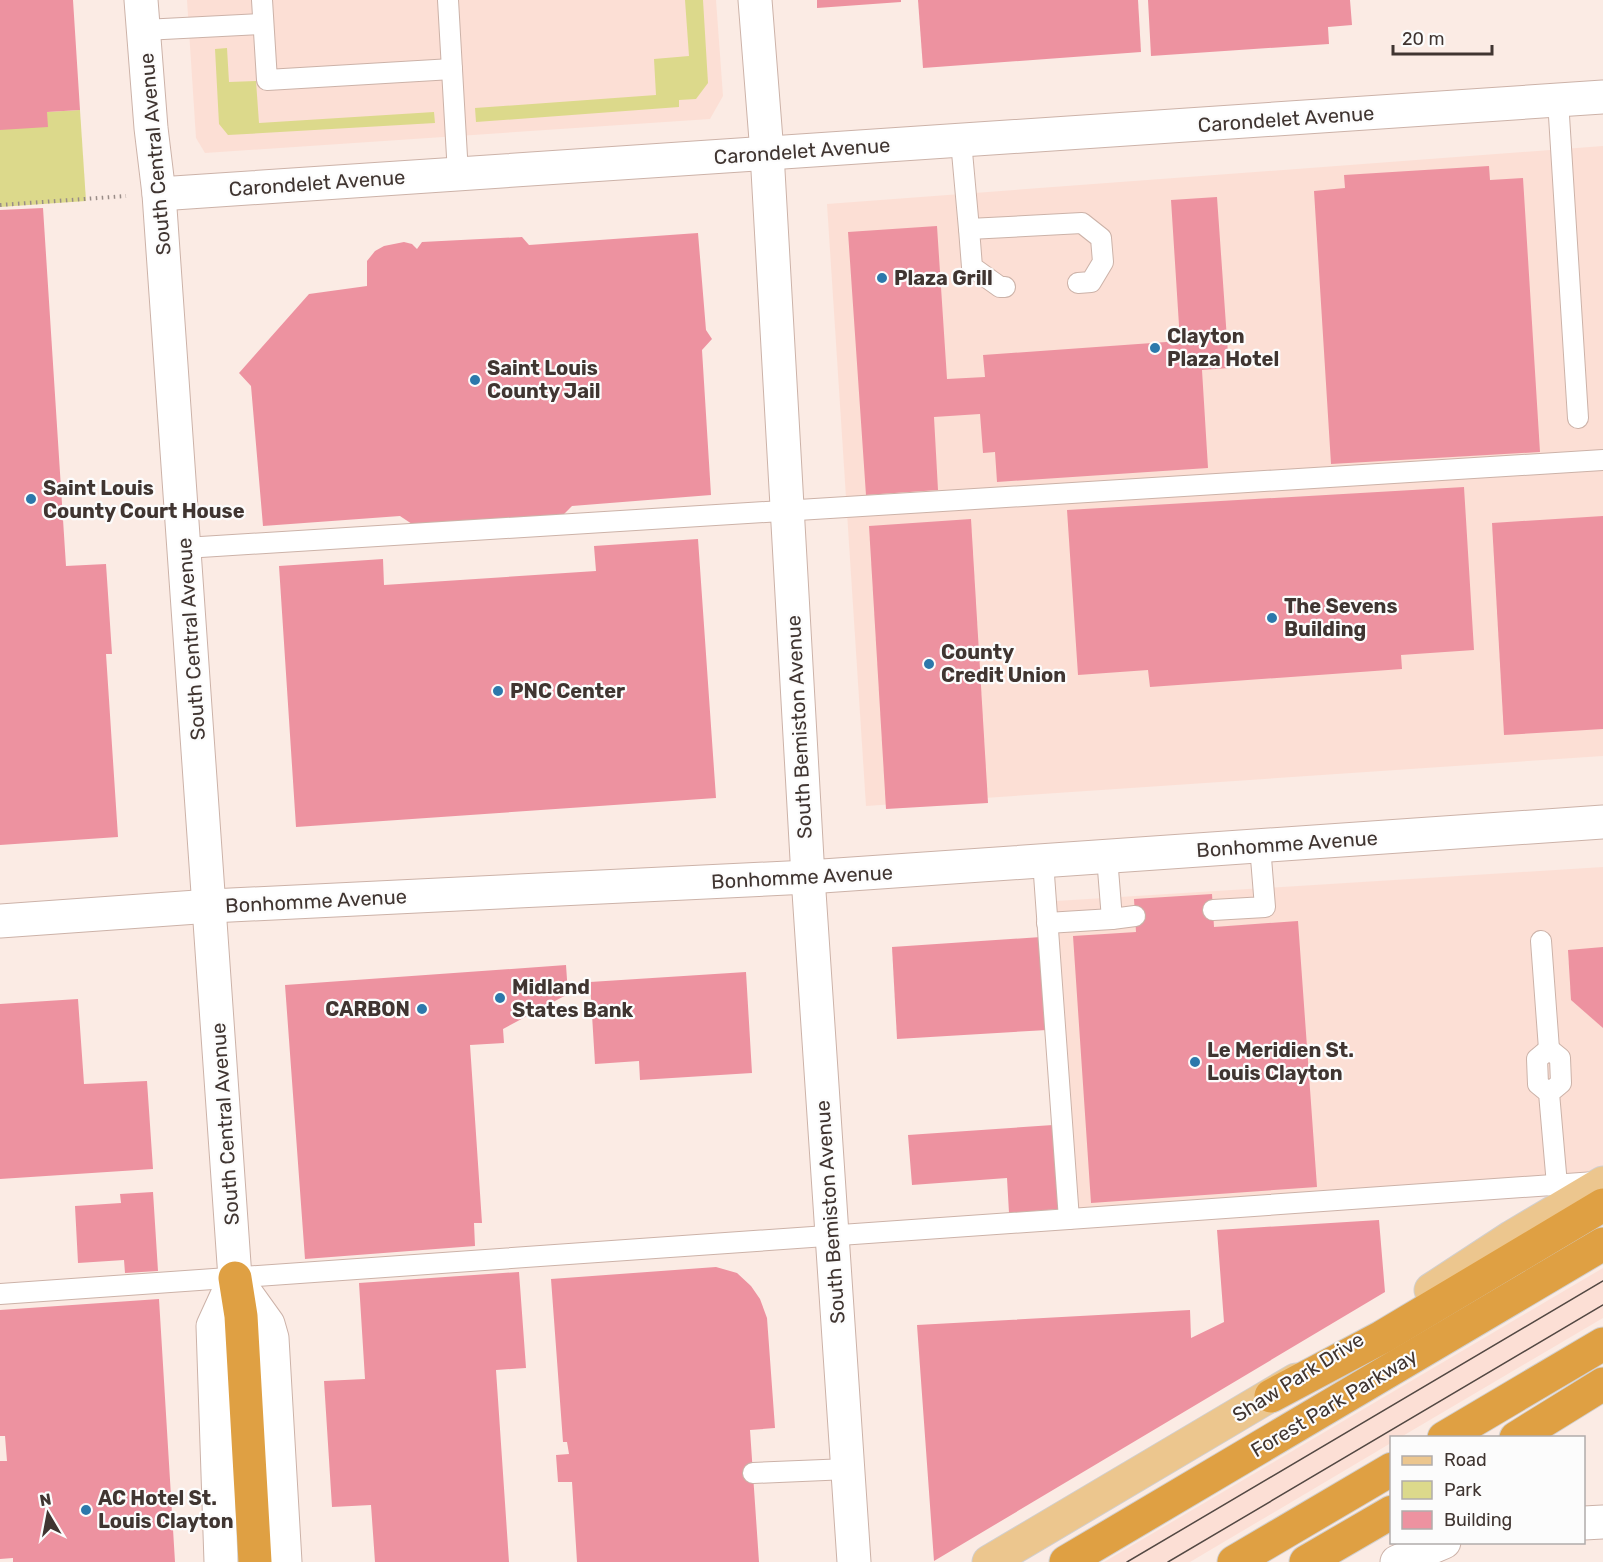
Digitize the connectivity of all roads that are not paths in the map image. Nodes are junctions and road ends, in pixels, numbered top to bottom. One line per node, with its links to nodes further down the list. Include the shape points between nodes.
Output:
1 (262, 0): 5 (lane)
2 (448, 0): 6 (lane)
3 (755, 0): 10 (street, South Bemiston Avenue)
4 (143, 15): 5 (lane); 12 (street, South Central Avenue)
5 (263, 24): 6 (lane, via 267,80)
6 (452, 69): 11 (lane)
7 (1603, 97): 8 (street, Carondelet Avenue)
8 (1558, 100): 9 (street, Carondelet Avenue); 16 (lane)
9 (961, 141): 10 (street, Carondelet Avenue); 13 (lane)
10 (767, 153): 11 (street, Carondelet Avenue); 18 (street, South Bemiston Avenue)
11 (458, 174): 12 (street, Carondelet Avenue)
12 (159, 194): 19 (street, South Central Avenue)
13 (969, 229): 14 (lane, via 1082,223 1101,238 1103,262 1091,282); 15 (lane, via 972,267)
14 (1078, 283)
15 (1005, 287)
16 (1578, 417)
17 (1603, 460): 18 (lane)
18 (787, 512): 19 (lane); 24 (street, South Bemiston Avenue)
19 (185, 548): 25 (street, South Central Avenue)
20 (1603, 822): 21 (street, Bonhomme Avenue)
21 (1260, 846): 22 (street, Bonhomme Avenue); 26 (lane, via 1265,915)
22 (1107, 857): 23 (street, Bonhomme Avenue); 28 (lane)
23 (1043, 861): 24 (street, Bonhomme Avenue); 30 (lane)
24 (808, 877): 25 (street, Bonhomme Avenue); 36 (street, South Bemiston Avenue)
25 (211, 906): 29 (street, Bonhomme Avenue); 38 (street, South Central Avenue)
26 (1213, 910)
27 (1136, 916): 28 (lane)
28 (1112, 919): 30 (lane)
29 (0, 921)
30 (1047, 923): 35 (lane)
31 (1541, 941): 33 (lane, via 1549,1049 1560,1058 1561,1083 1550,1093)
32 (1603, 1183): 33 (lane); 42 (main road, Shaw Park Drive, via 1512,1237)
33 (1557, 1185): 35 (lane)
34 (1603, 1205): 42 (highway, via 1382,1337)
35 (1069, 1219): 36 (lane)
36 (832, 1236): 38 (lane); 45 (street, South Bemiston Avenue)
37 (1603, 1244): 57 (highway, Forest Park Parkway)
38 (235, 1278): 39 (lane); 52 (street, South Central Avenue, via 213,1326); 53 (highway); 54 (street, via 268,1324 272,1338)
39 (0, 1294)
40 (1603, 1344): 43 (highway)
41 (1603, 1384): 44 (highway)
42 (1271, 1396): 56 (main road, Shaw Park Drive)
43 (1446, 1436)
44 (1518, 1436)
45 (848, 1469): 47 (lane); 55 (street, South Bemiston Avenue)
46 (1390, 1469): 58 (highway)
47 (753, 1473)
48 (1390, 1513): 59 (highway)
49 (1603, 1522): 50 (street)
50 (1585, 1523)
51 (1439, 1544): 60 (street)
52 (221, 1562)
53 (255, 1562)
54 (285, 1562)
55 (854, 1562)
56 (988, 1562)
57 (1066, 1562)
58 (1234, 1562)
59 (1306, 1562)
60 (1397, 1562)

